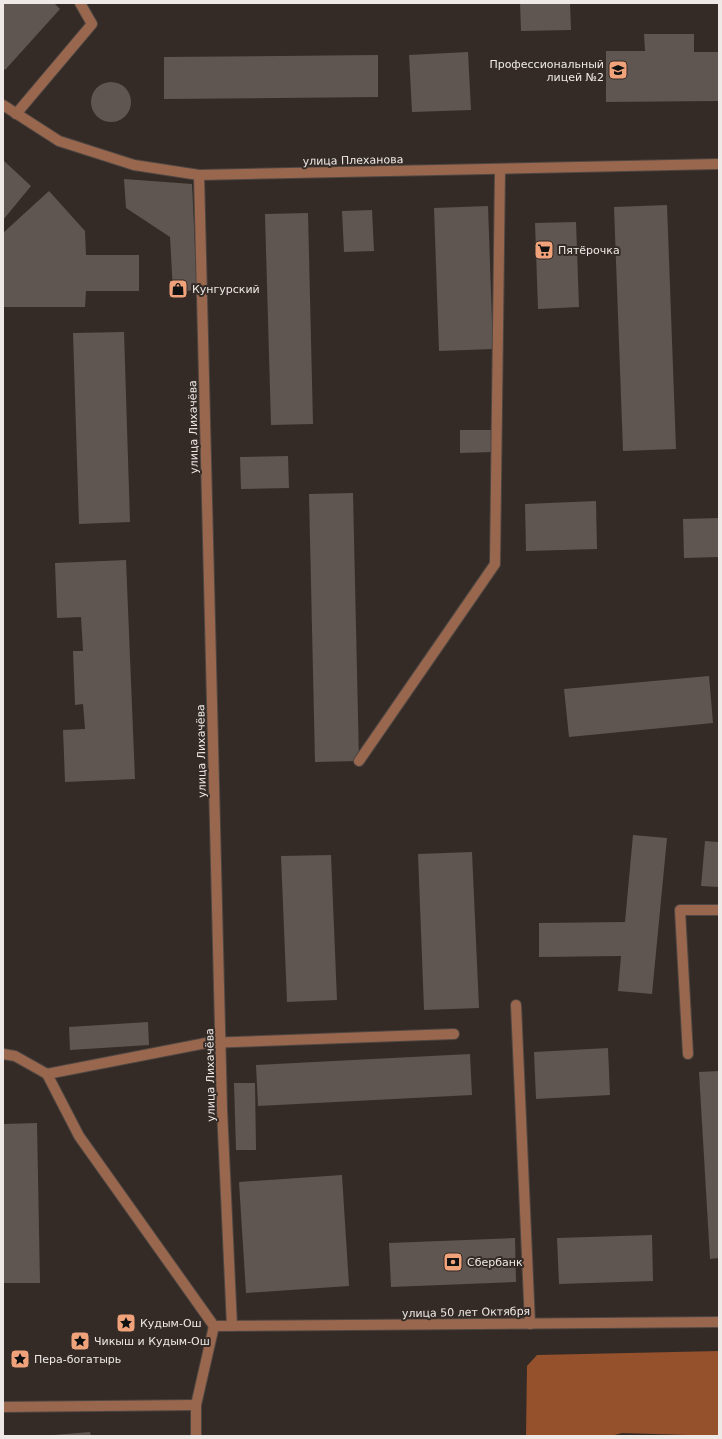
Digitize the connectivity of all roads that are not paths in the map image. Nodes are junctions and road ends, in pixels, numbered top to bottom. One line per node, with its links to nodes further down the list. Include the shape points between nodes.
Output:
1 (80, 3): 3 (street, via 92,24)
2 (3, 105): 3 (street, улица Плеханова)
3 (16, 114): 6 (street, улица Плеханова, via 58,141 134,165)
4 (719, 164): 5 (street, улица Плеханова)
5 (500, 169): 6 (street, улица Плеханова); 7 (street, via 495,564)
6 (199, 175): 11 (street, улица Лихачёва)
7 (360, 761)
8 (719, 910): 13 (street, via 680,910)
9 (516, 1005): 16 (street)
10 (454, 1034): 11 (street)
11 (221, 1042): 14 (street); 18 (street, улица Лихачёва, via 225,1198)
12 (3, 1054): 14 (street, via 15,1056)
13 (688, 1054)
14 (47, 1074): 17 (street, via 79,1136)
15 (719, 1322): 16 (street, улица 50 лет Октября)
16 (530, 1324): 18 (street, улица 50 лет Октября)
17 (214, 1326): 18 (street, улица 50 лет Октября); 19 (street)
18 (232, 1326)
19 (196, 1405): 20 (street); 21 (street)
20 (3, 1407)
21 (196, 1436)

